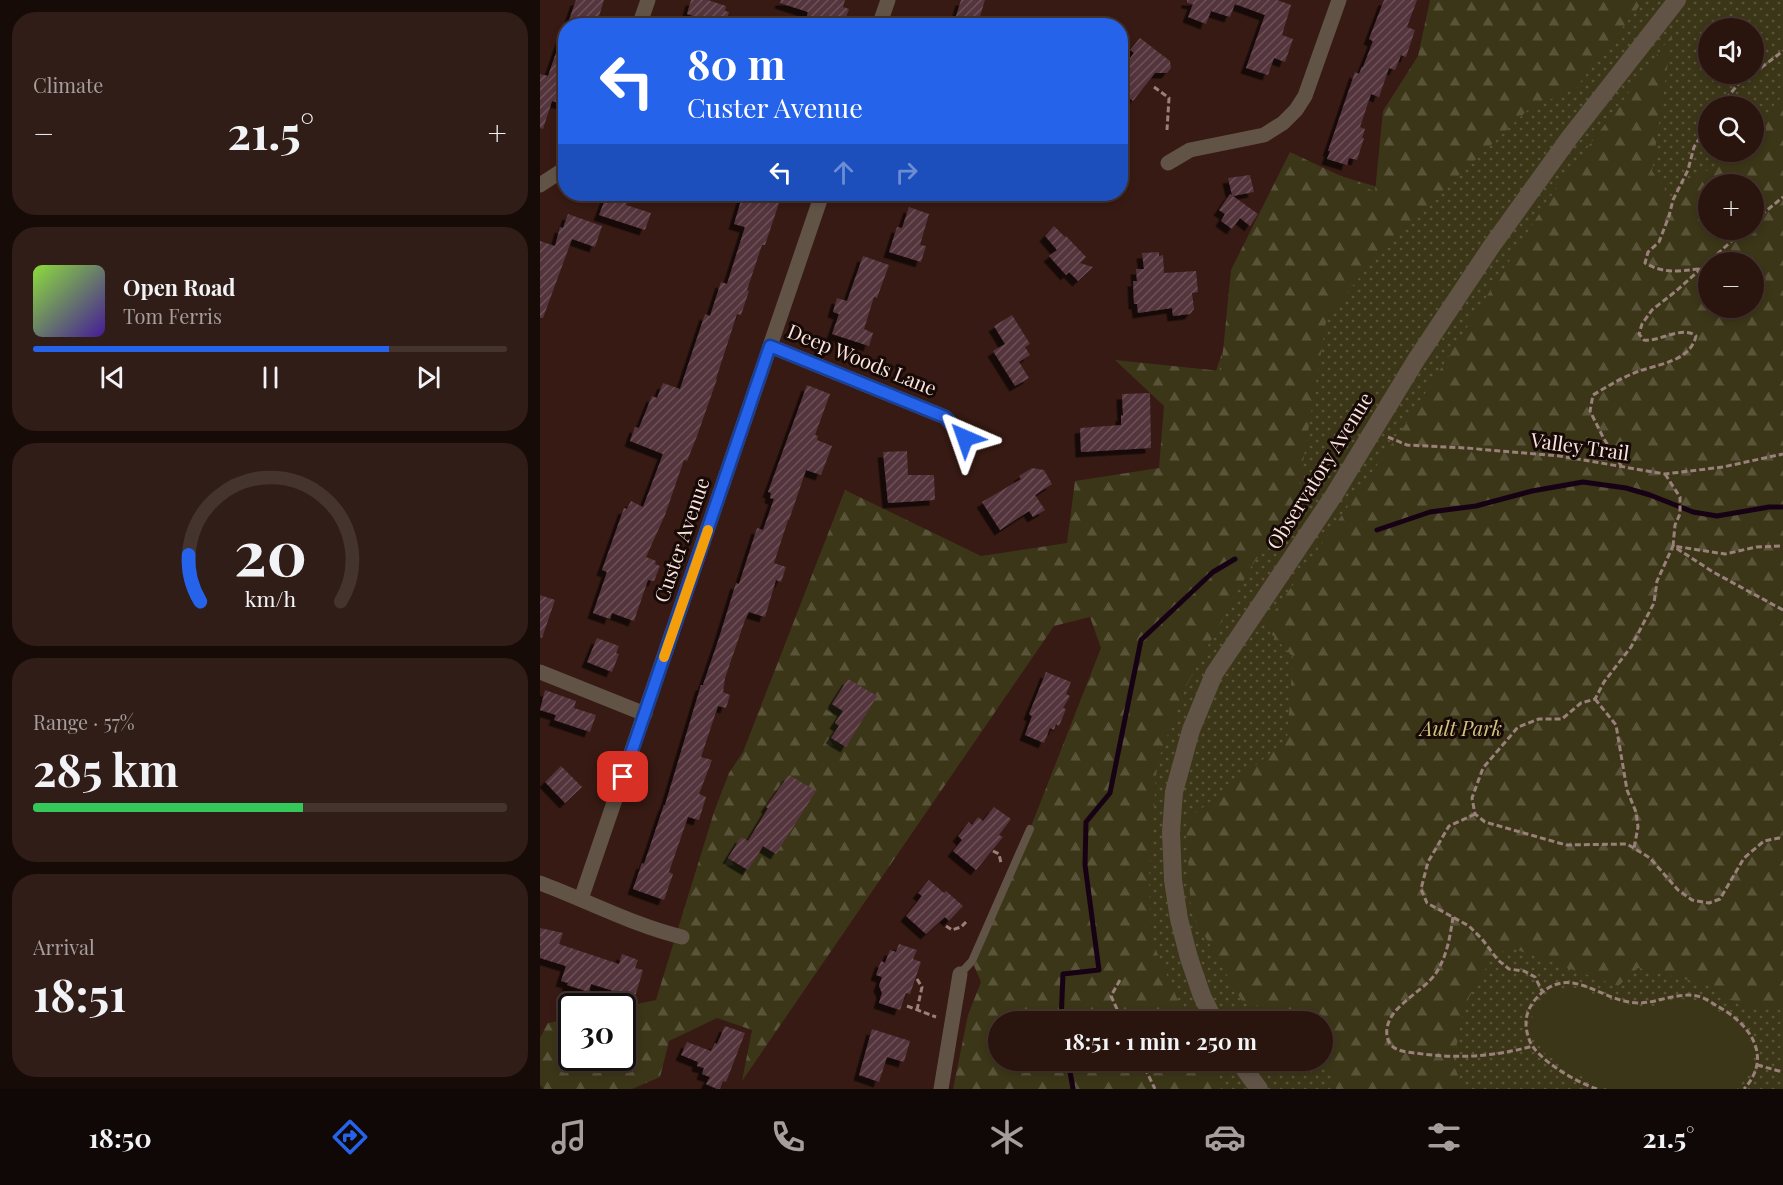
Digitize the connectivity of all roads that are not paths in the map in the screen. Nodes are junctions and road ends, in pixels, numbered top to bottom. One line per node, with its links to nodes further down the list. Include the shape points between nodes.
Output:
1 (648, 0): 5 (street)
2 (888, 0): 6 (street)
3 (1339, 0): 7 (street, via 1296,111 1264,135 1190,150)
4 (1677, 0): 20 (street, Observatory Avenue, via 1569,137 1491,247 1214,674 1191,730 1174,792 1172,851 1179,920)
5 (642, 18)
6 (882, 18)
7 (1168, 163)
8 (558, 174): 9 (street)
9 (540, 186)
10 (820, 201): 11 (street, Custer Avenue)
11 (770, 346): 12 (street, Deep Woods Lane, via 945,417); 14 (street, Custer Avenue)
12 (965, 438)
13 (540, 672): 14 (street)
14 (645, 714): 17 (street, Custer Avenue)
15 (1030, 829): 19 (lane, via 976,953)
16 (540, 883): 17 (street)
17 (581, 899): 18 (street, via 627,920)
18 (682, 937)
19 (960, 974): 22 (street)
20 (1210, 1011)
21 (1246, 1071): 23 (street)
22 (941, 1089)
23 (1259, 1089)

